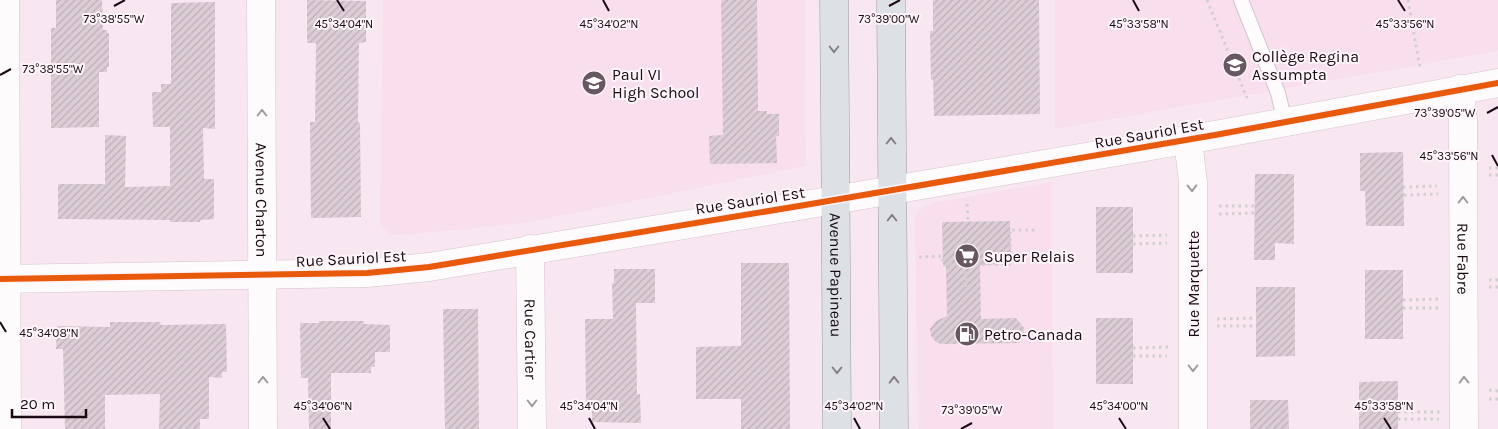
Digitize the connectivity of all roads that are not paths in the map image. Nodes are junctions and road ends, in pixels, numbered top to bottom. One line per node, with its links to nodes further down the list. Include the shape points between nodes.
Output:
1 (5, 0): 14 (street)
2 (261, 0): 13 (street, Avenue Charton, one-way to 2)
3 (834, 0): 11 (main road, Avenue Papineau, one-way to 11)
4 (891, 0): 10 (main road, one-way to 4)
5 (1241, 0): 8 (lane, via 1278,93)
6 (1498, 83): 7 (street, Rue Sauriol Est)
7 (1460, 90): 8 (street, Rue Sauriol Est); 15 (street, Rue Fabre, one-way to 7, via 1463,121)
8 (1285, 122): 9 (street, Rue Sauriol Est)
9 (1188, 140): 10 (street, Rue Sauriol Est); 21 (street, Rue Marquette, one-way to 21, via 1192,183)
10 (892, 189): 11 (street, Rue Sauriol Est); 20 (main road, one-way to 10)
11 (836, 199): 12 (street, Rue Sauriol Est); 19 (main road, Avenue Papineau, one-way to 19)
12 (530, 249): 13 (street, Rue Sauriol Est, via 367,273); 18 (street, Rue Cartier, one-way to 18)
13 (263, 275): 14 (street, Rue Sauriol Est); 17 (street, Avenue Charton, one-way to 13)
14 (3, 279): 16 (street)
15 (1452, 424)
16 (7, 429)
17 (263, 429)
18 (532, 429)
19 (837, 429)
20 (894, 429)
21 (1193, 429)

